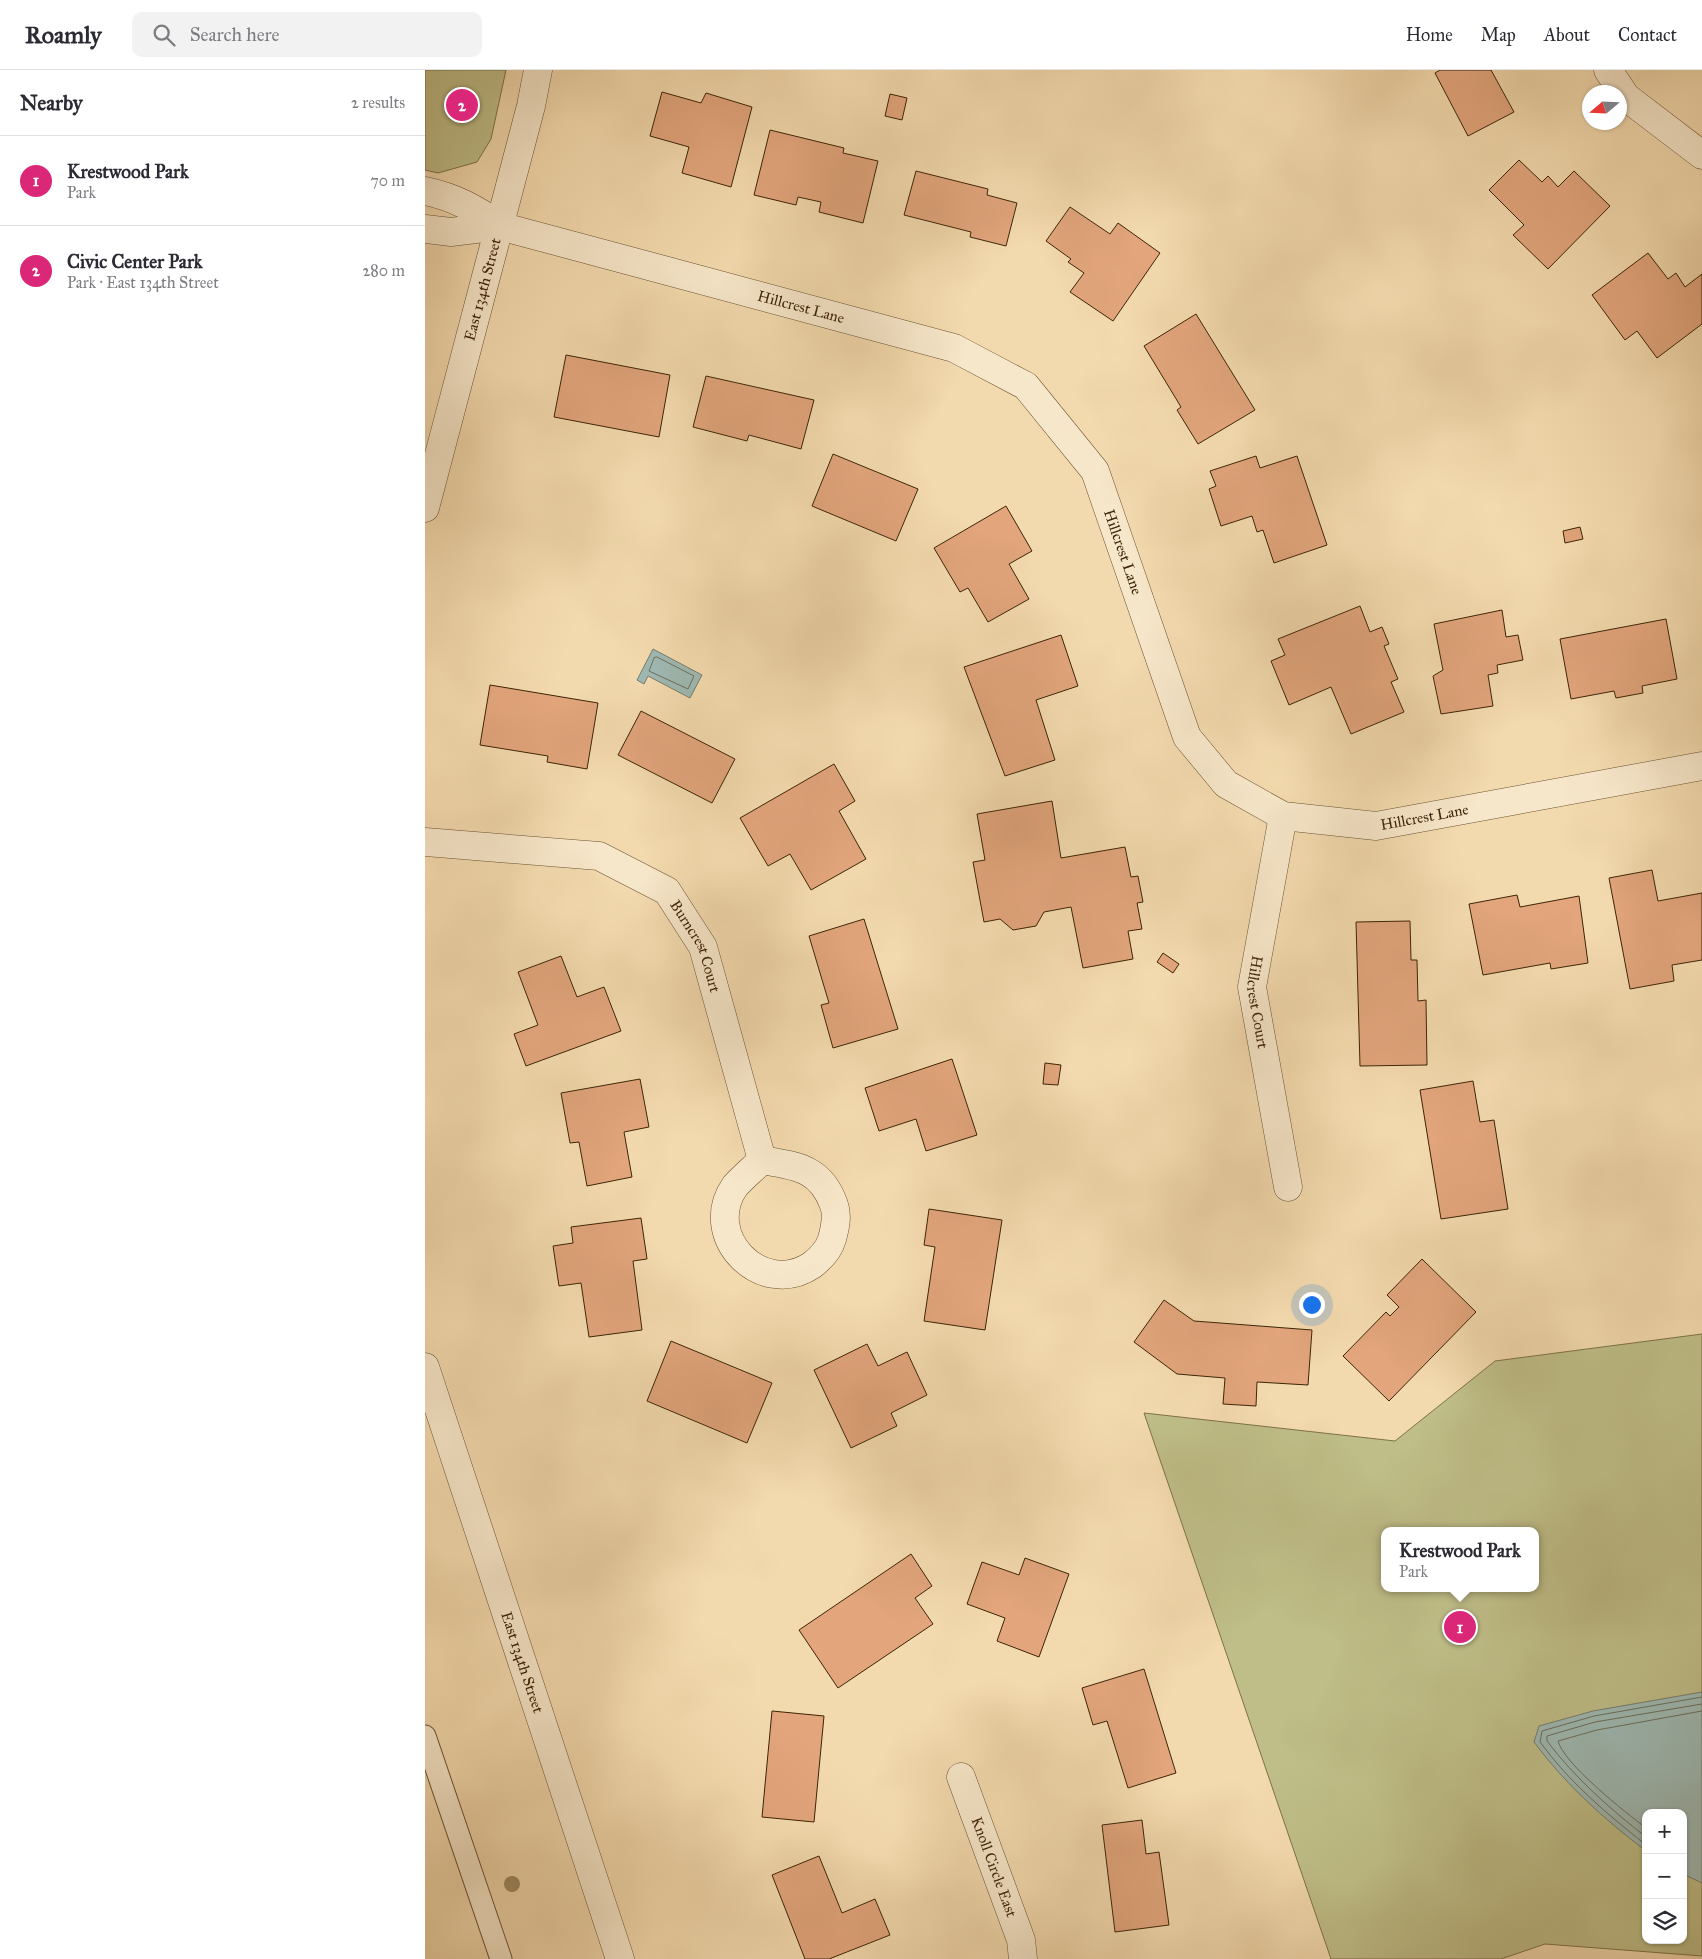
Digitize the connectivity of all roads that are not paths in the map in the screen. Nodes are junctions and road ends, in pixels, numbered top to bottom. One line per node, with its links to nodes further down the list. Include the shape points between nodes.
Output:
1 (538, 70): 5 (street, East 134th Street)
2 (1608, 70): 3 (street, via 1626,96)
3 (1702, 155)
4 (425, 191): 5 (street, via 466,204)
5 (500, 226): 6 (street, via 451,232); 7 (street, East 134th Street); 9 (street, Hillcrest Lane, via 954,348 1026,386 1095,471 1187,736 1226,784)
6 (425, 229)
7 (425, 508)
8 (1702, 766): 9 (street, Hillcrest Lane, via 1375,826)
9 (1283, 816): 12 (street, Hillcrest Court, via 1252,987)
10 (425, 842): 11 (street, Burncrest Court, via 599,856 667,891 703,947)
11 (763, 1160): 11 (street, via 736,1186 727,1203 728,1239 737,1255 752,1267 769,1274 787,1275 805,1270 820,1259 831,1244 836,1226 835,1208 829,1191 817,1177 801,1167)
12 (1288, 1187)
13 (425, 1367): 17 (street, East 134th Street)
14 (425, 1736): 16 (lane)
15 (961, 1777): 18 (street, Knoll Circle East, via 1021,1940)
16 (501, 1959)
17 (620, 1959)
18 (1023, 1959)

